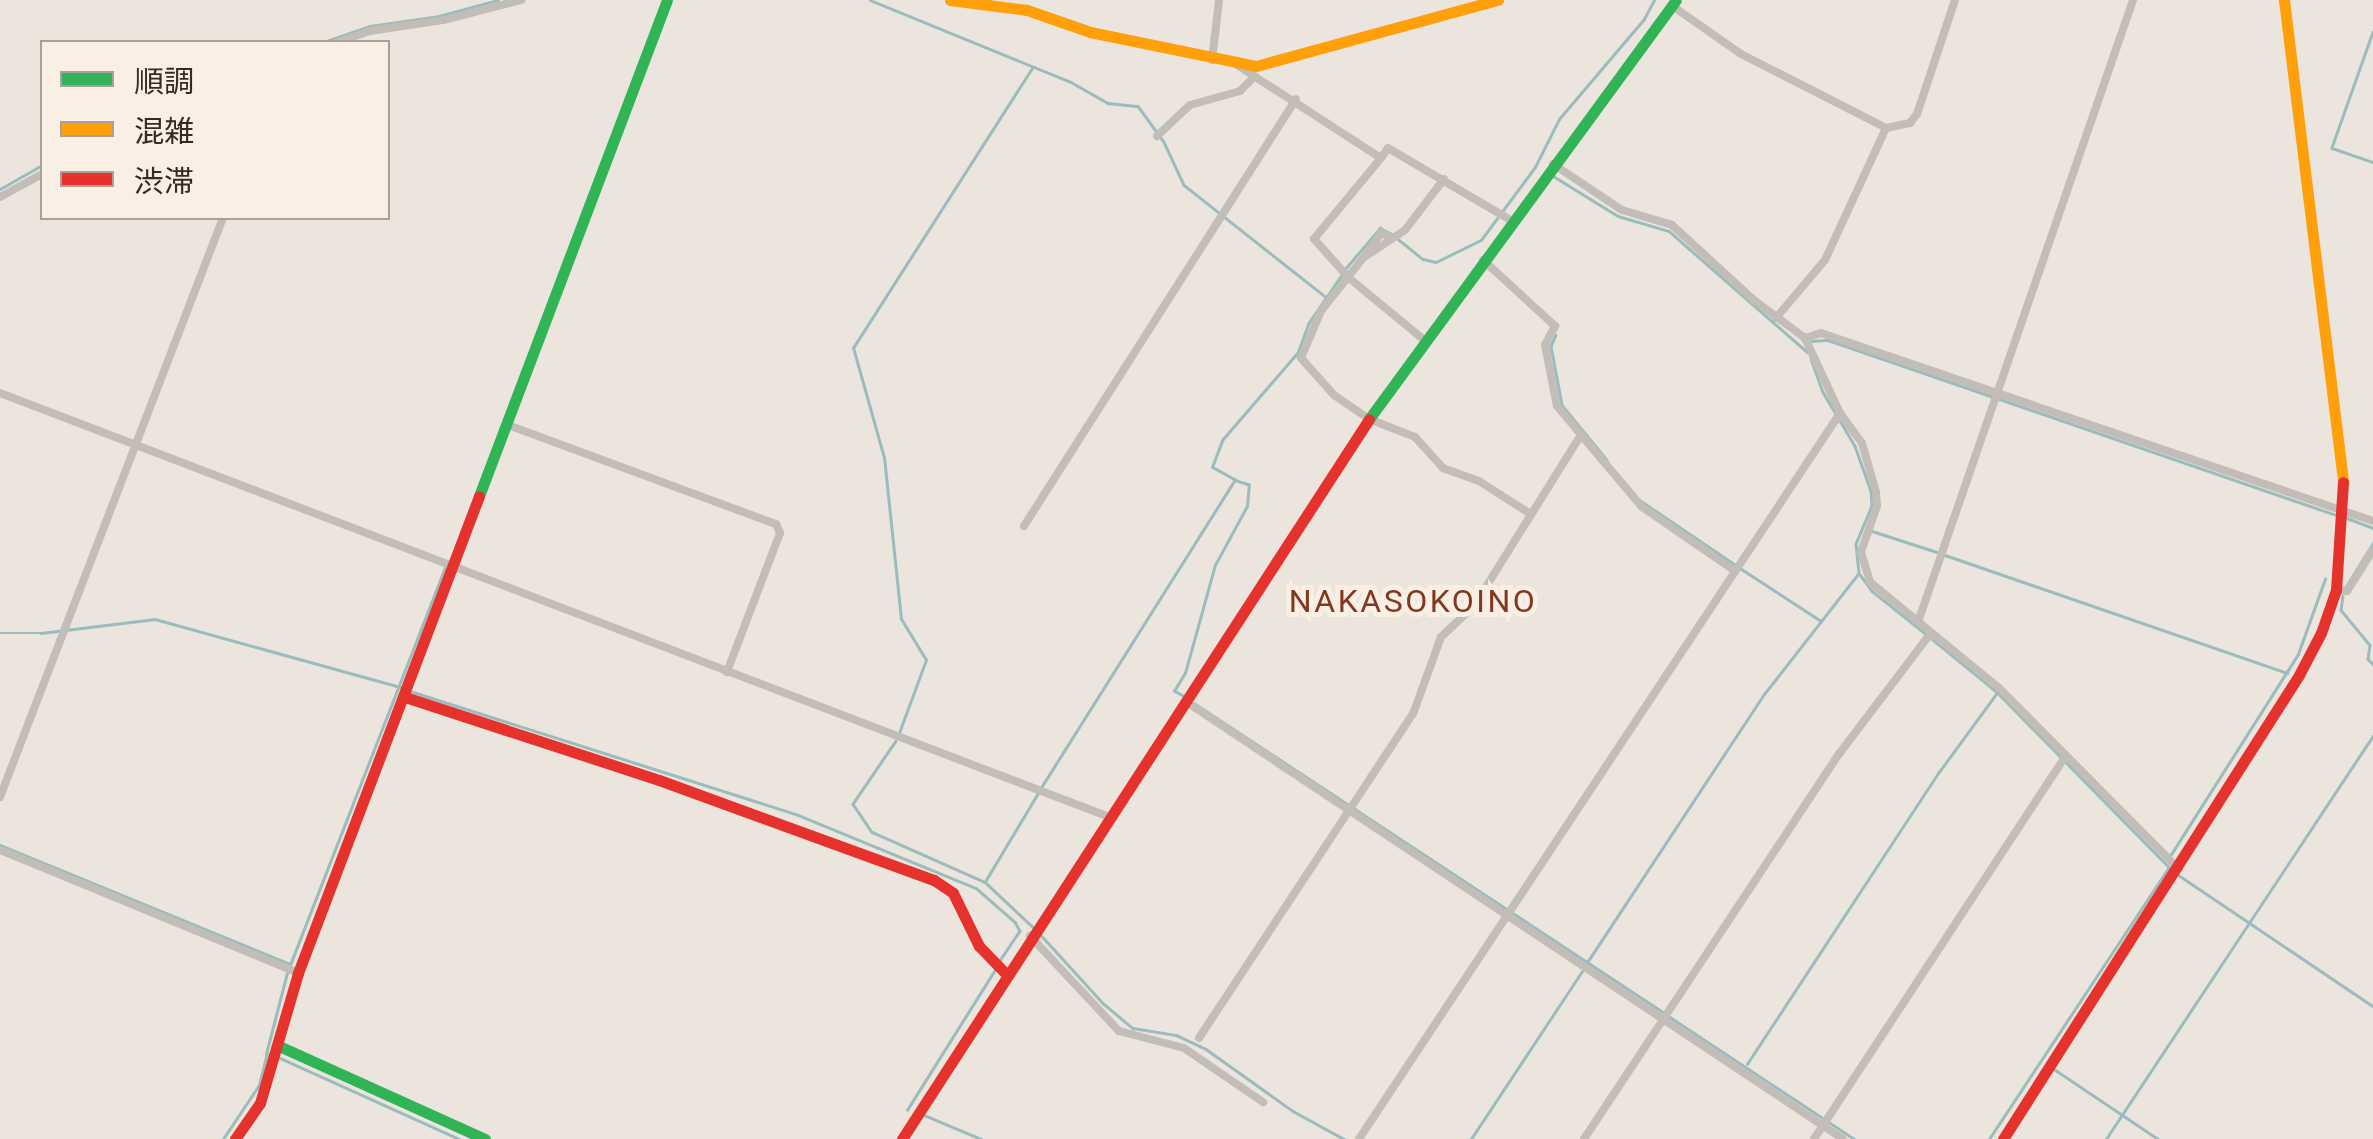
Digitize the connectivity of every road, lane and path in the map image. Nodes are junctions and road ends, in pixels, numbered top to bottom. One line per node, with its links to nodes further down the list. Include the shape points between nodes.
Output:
1 (522, 0): 11 (street)
2 (667, 0): 34 (street)
3 (950, 0): 10 (street)
4 (1219, 0): 12 (street)
5 (1498, 0): 13 (street, via 1283,62)
6 (1955, 0): 16 (street, via 1917,114 1910,123)
7 (2134, 0): 31 (street)
8 (2284, 0): 37 (street, via 2338,414)
9 (1674, 2): 16 (street, via 1741,54); 19 (street)
10 (1017, 4): 12 (street, via 1090,32)
11 (344, 40)
12 (1212, 60): 13 (street)
13 (1237, 65): 14 (street)
14 (1255, 76): 15 (street); 17 (street, via 1240,91 1190,105)
15 (1296, 99): 18 (street); 40 (street)
16 (1886, 128): 27 (street, via 1825,260)
17 (1156, 136)
18 (1381, 158): 21 (street, via 1388,148); 26 (street, via 1314,239)
19 (1553, 164): 24 (street); 27 (street, via 1622,210 1672,225)
20 (40, 175): 22 (street)
21 (1444, 179): 24 (street); 26 (street, via 1406,230 1363,258)
22 (0, 197)
23 (222, 220): 36 (street)
24 (1510, 220): 25 (street)
25 (1481, 258): 29 (street); 35 (street, via 1555,326 1546,345 1557,406)
26 (1350, 278): 29 (street); 33 (street, via 1321,311 1301,358 1334,395)
27 (1776, 318): 28 (street)
28 (1805, 338): 31 (street, via 1820,332); 32 (street)
29 (1423, 340): 33 (street)
30 (0, 393): 36 (street)
31 (2000, 393): 37 (street); 45 (street)
32 (1840, 413): 43 (street); 45 (street, via 1862,442 1878,502 1862,541 1862,566 1870,582)
33 (1369, 419): 38 (street, via 1415,437 1444,468); 49 (street)
34 (508, 425): 42 (street); 47 (street, via 776,524 780,533)
35 (1581, 436): 38 (street); 43 (street, via 1642,507)
36 (135, 444): 42 (street); 51 (street)
37 (2344, 510): 39 (street); 44 (street)
38 (1529, 513): 52 (street, via 1474,606 1441,637 1412,714)
39 (2373, 521)
40 (1024, 526)
41 (2373, 550): 44 (street, via 2348,591)
42 (455, 566): 47 (street); 48 (street)
43 (1735, 571): 56 (street)
44 (2336, 590): 55 (street, via 2299,674)
45 (1918, 622): 46 (street)
46 (1931, 633): 50 (street, via 1999,688); 60 (street, via 1839,754)
47 (726, 672): 53 (street)
48 (405, 696): 58 (street); 59 (street, via 934,880 953,893 979,946)
49 (1184, 701): 52 (street); 53 (street)
50 (2066, 756): 55 (street); 64 (street)
51 (0, 797)
52 (1348, 810): 56 (street); 61 (street)
53 (1109, 817): 57 (street)
54 (0, 850): 58 (street)
55 (2179, 870): 72 (street)
56 (1506, 915): 60 (street); 68 (street)
57 (1030, 936): 59 (street); 63 (street, via 1120,1031 1184,1048)
58 (298, 973): 62 (street)
59 (1006, 974): 67 (street)
60 (1662, 1021): 64 (street); 69 (street)
61 (1199, 1038)
62 (279, 1046): 65 (street, via 260,1103); 66 (street)
63 (1263, 1102)
64 (1823, 1126): 70 (street); 71 (street)
65 (235, 1139)
66 (484, 1139)
67 (902, 1139)
68 (1359, 1139)
69 (1584, 1139)
70 (1814, 1139)
71 (1843, 1139)
72 (2004, 1139)

